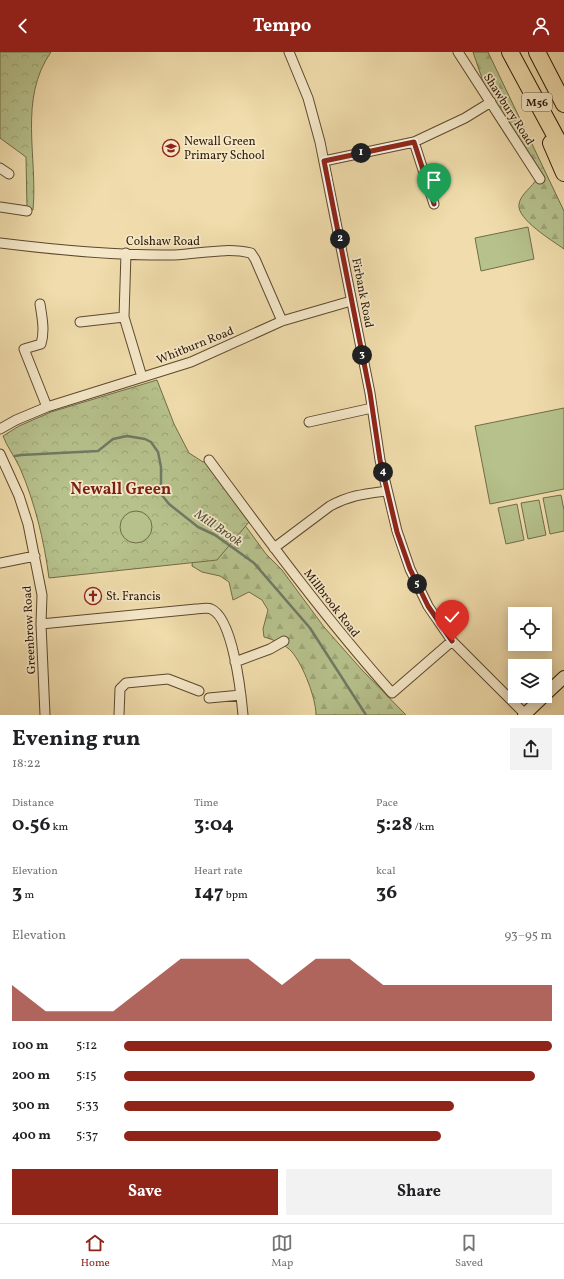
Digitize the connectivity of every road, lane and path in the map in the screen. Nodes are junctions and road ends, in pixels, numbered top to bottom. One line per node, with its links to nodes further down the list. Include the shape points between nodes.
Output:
1 (290, 52): 11 (street, Firbank Road, via 308,98)
2 (458, 52): 7 (street, Shawbury Road)
3 (510, 52): 5 (highway, M56)
4 (539, 56): 6 (highway, M56); 8 (highway, M56)
5 (522, 73): 10 (highway, M56); 13 (highway, M56)
6 (564, 99)
7 (491, 102): 9 (street, via 465,118); 15 (street, Shawbury Road)
8 (564, 104)
9 (414, 142): 11 (street); 16 (street)
10 (564, 152)
11 (324, 161): 21 (street, Firbank Road)
12 (0, 168): 14 (street)
13 (564, 173)
14 (9, 174)
15 (540, 179)
16 (434, 204)
17 (0, 207): 18 (street)
18 (27, 211)
19 (0, 243): 20 (street, Colshaw Road)
20 (126, 254): 23 (street); 24 (street, Colshaw Road, via 174,255 237,250 250,253)
21 (351, 302): 24 (street, Whitburn Road); 28 (street, Firbank Road)
22 (40, 304): 27 (street, via 43,324 41,344 24,349)
23 (124, 318): 25 (street); 26 (street)
24 (282, 321): 26 (street, Whitburn Road, via 191,362)
25 (80, 322)
26 (142, 376): 27 (street, Whitburn Road)
27 (47, 407): 30 (street, Whitburn Road)
28 (372, 408): 29 (street); 33 (street, Firbank Road)
29 (309, 422)
30 (0, 429)
31 (0, 454): 35 (street, Greenbrow Road, via 19,496)
32 (209, 460): 34 (street, Millbrook Road)
33 (387, 491): 34 (street, via 356,495 339,501); 39 (street, Firbank Road, via 397,532 410,569 428,606)
34 (274, 548): 39 (street, Millbrook Road, via 392,693)
35 (35, 556): 36 (street); 37 (street, Greenbrow Road, via 42,595)
36 (0, 562)
37 (41, 624): 40 (street, via 210,608 218,614 223,624); 48 (street, Greenbrow Road)
38 (284, 641): 40 (street)
39 (452, 641): 47 (street, Firbank Road)
40 (235, 662): 44 (street)
41 (562, 682): 42 (street)
42 (552, 689)
43 (199, 691): 49 (street, via 168,679 126,683 120,690)
44 (241, 695): 45 (street); 50 (street)
45 (209, 698)
46 (536, 703): 47 (street)
47 (525, 714)
48 (45, 715)
49 (119, 715)
50 (243, 715)

